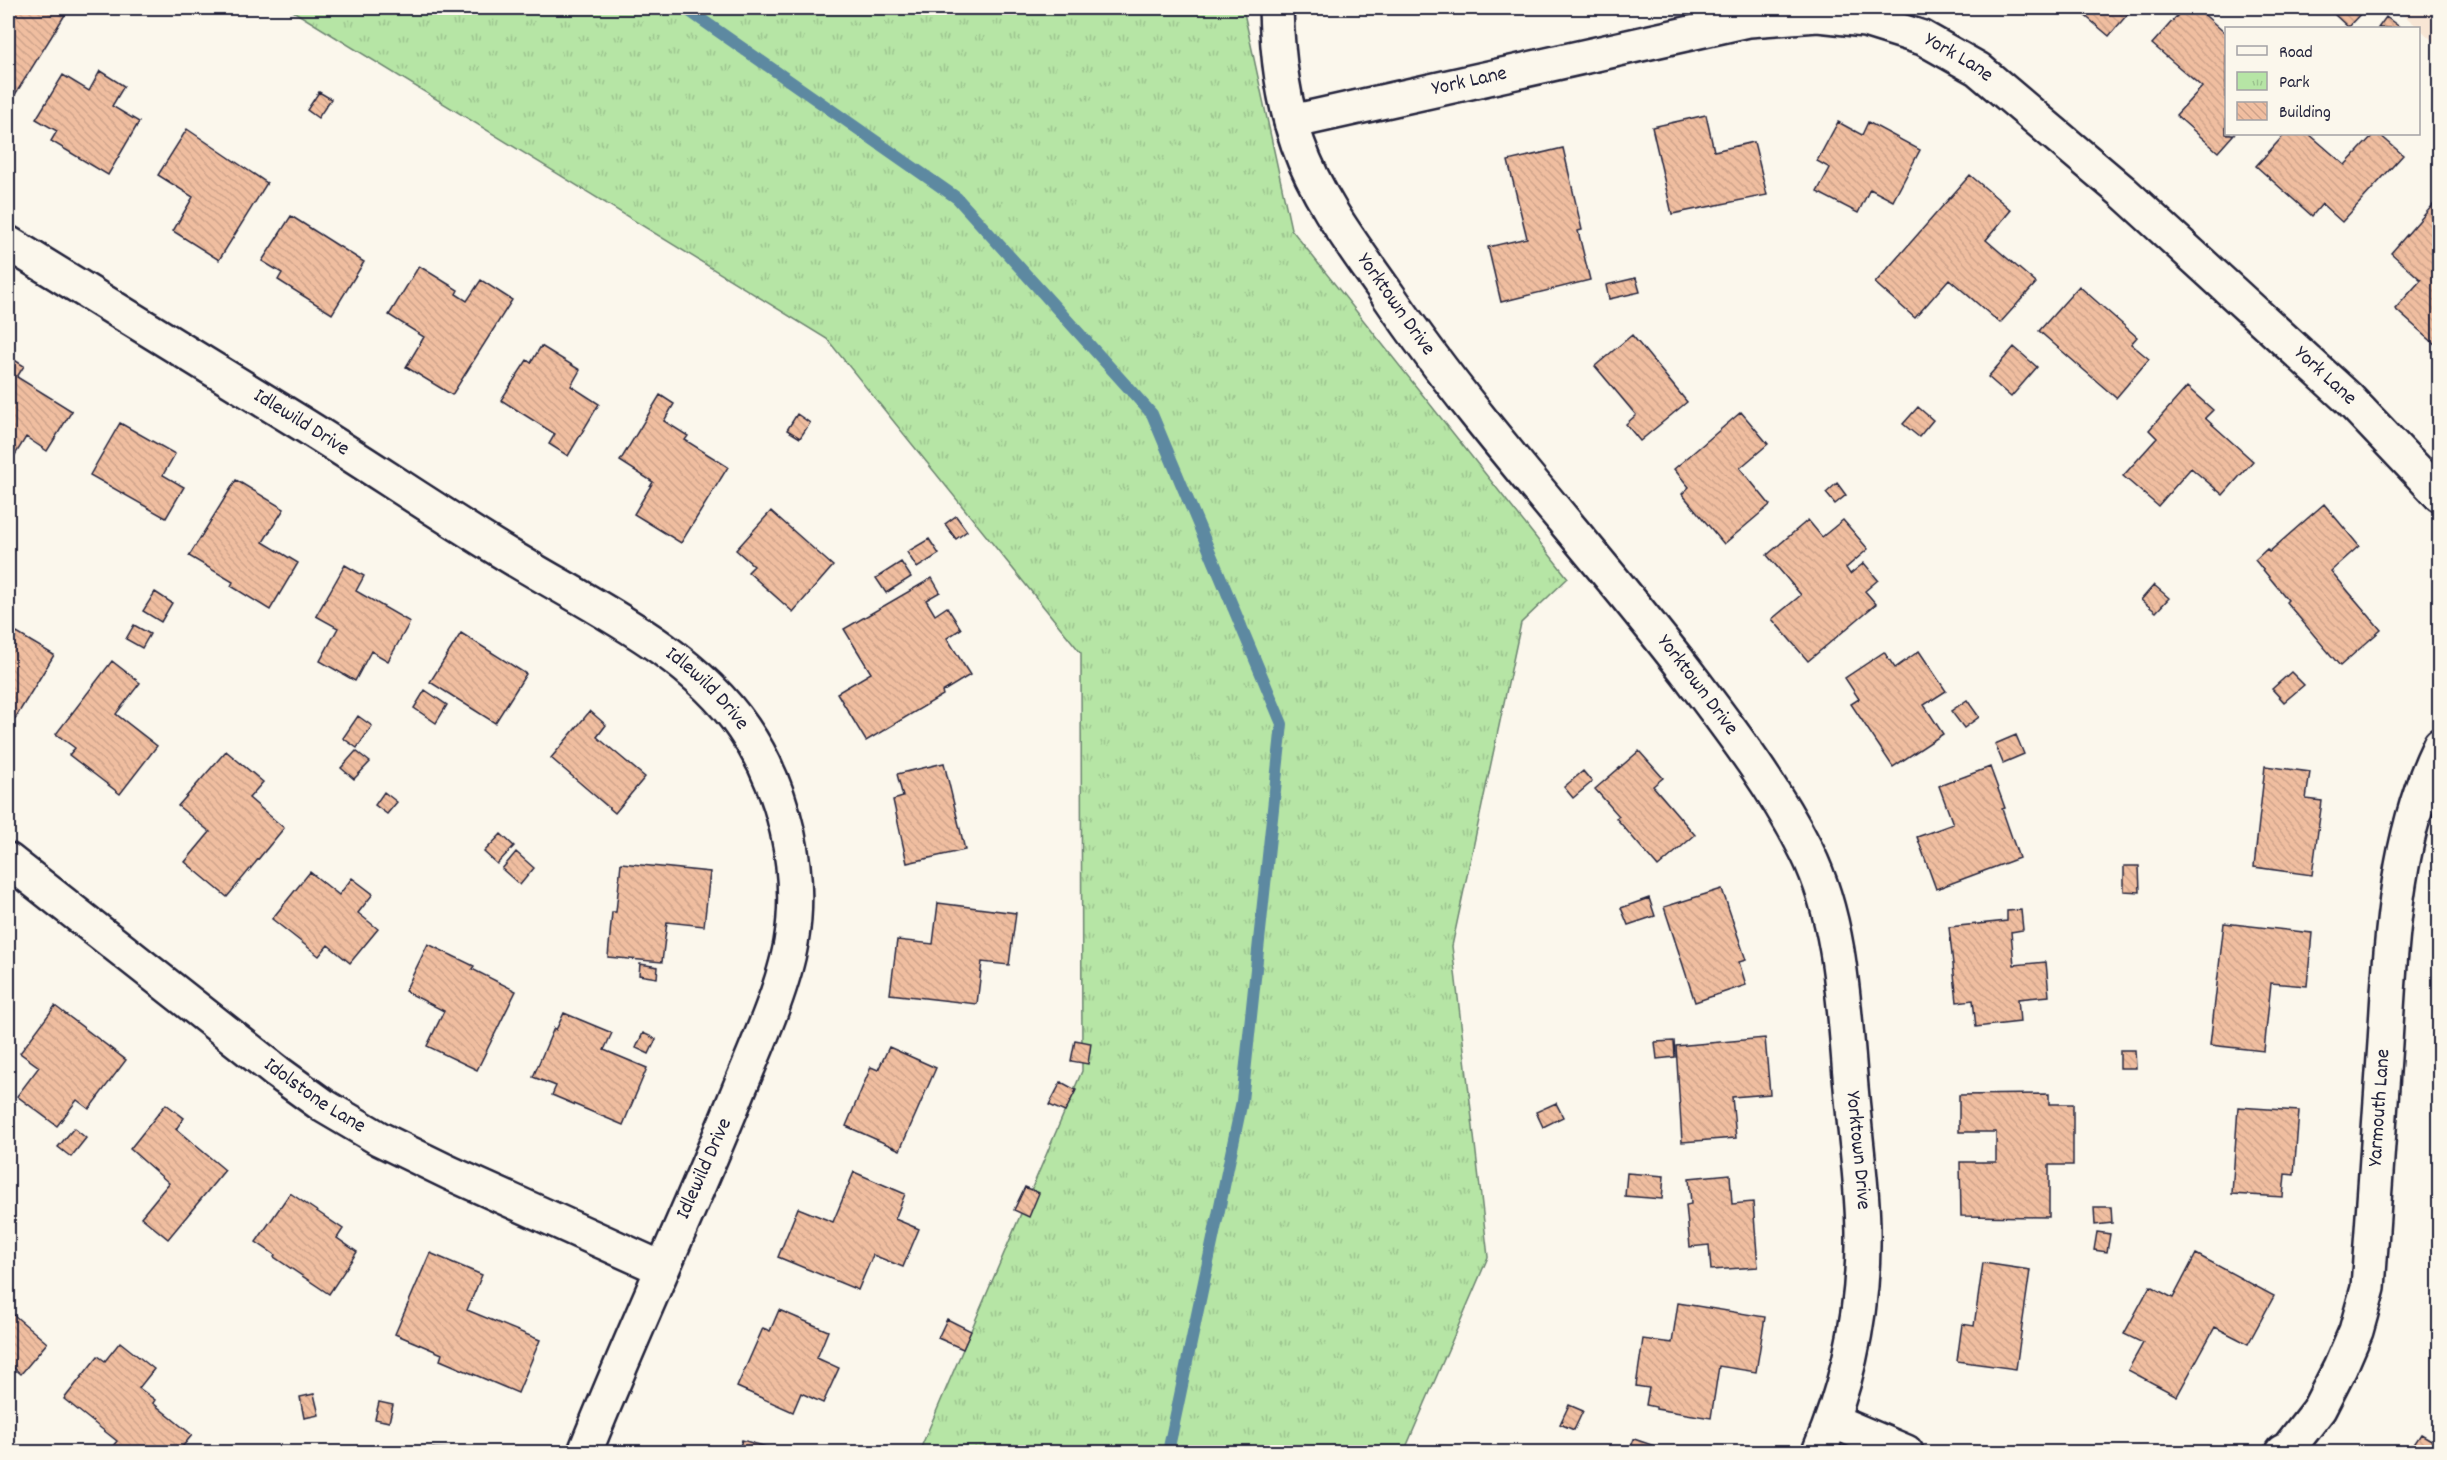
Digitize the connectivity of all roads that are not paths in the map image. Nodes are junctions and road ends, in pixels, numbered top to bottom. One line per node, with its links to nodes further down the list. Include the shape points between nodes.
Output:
1 (1276, 8): 2 (street, Yorktown Drive)
2 (1291, 122): 4 (street, York Lane, via 1749,20 1842,17 1923,38 1978,69 2121,191 2348,398); 8 (street, Yorktown Drive, via 1326,203 1426,351 1506,454 1654,629 1752,757 1816,874 1838,962 1860,1176 1863,1244 1858,1313)
3 (8, 243): 7 (street, Idlewild Drive, via 646,638 686,666 743,727 765,765 791,854 796,900 791,946 722,1132)
4 (2439, 495)
5 (2439, 745): 12 (street, Yarmouth Lane, via 2411,819 2397,897 2368,1288 2356,1331 2319,1409)
6 (8, 860): 7 (street, Idolstone Lane, via 324,1106 440,1168)
7 (661, 1268): 9 (street, Idlewild Drive)
8 (1833, 1421): 10 (street, Yorktown Drive); 11 (street)
9 (585, 1452)
10 (1819, 1452)
11 (1906, 1452)
12 (2282, 1452)

